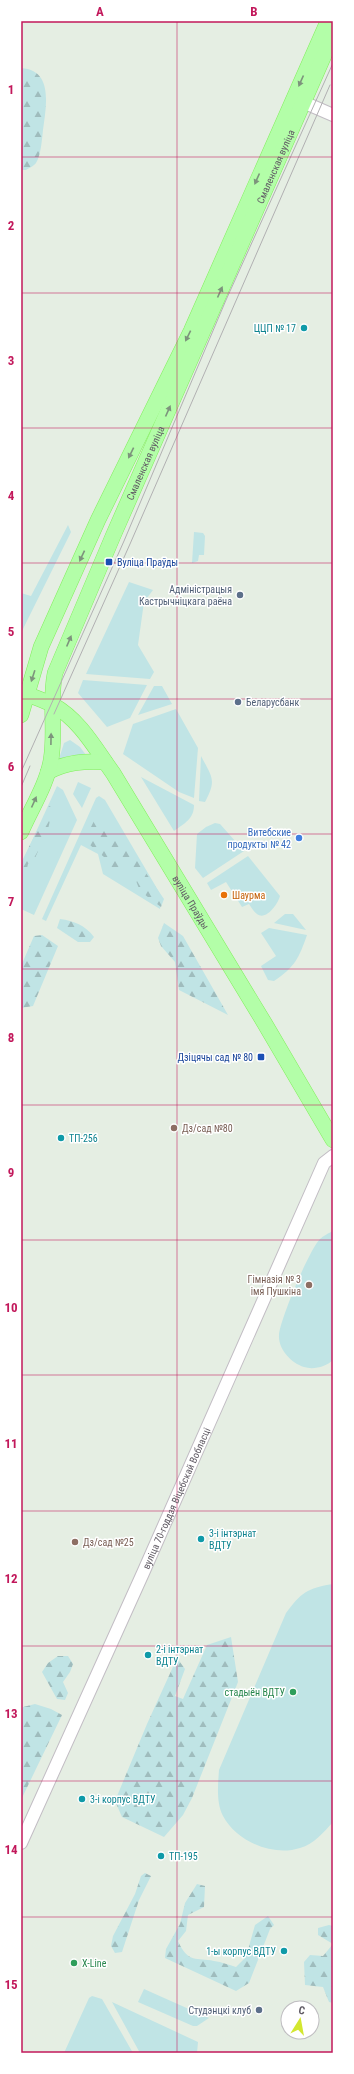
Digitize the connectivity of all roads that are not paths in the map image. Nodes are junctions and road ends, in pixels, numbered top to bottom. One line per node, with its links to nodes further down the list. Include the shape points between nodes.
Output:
1 (328, 21): 3 (main road, Смаленская вуліца, one-way to 3)
2 (333, 35): 3 (main road, Смаленская вуліца)
3 (299, 100): 4 (street); 5 (main road, Смаленская вуліца, one-way to 5, via 70,582); 6 (main road, Смаленская вуліца, one-way to 3, via 52,688 58,666)
4 (333, 115)
5 (24, 693): 6 (main road, вуліца Праўды); 7 (main road, Смаленская вуліца)
6 (52, 705): 8 (main road, вуліца Праўды, via 79,726); 9 (main road, Смаленская вуліца, one-way to 6, via 51,759)
7 (21, 715)
8 (105, 762): 9 (main road, via 79,761); 11 (main road, вуліца Праўды, via 266,1024)
9 (48, 772): 10 (main road, Смаленская вуліца, one-way to 9)
10 (21, 832)
11 (333, 1140)
12 (333, 1156): 13 (street, вуліца 70-годдзя Віцебскай Вобласці, via 324,1163)
13 (21, 1843)

